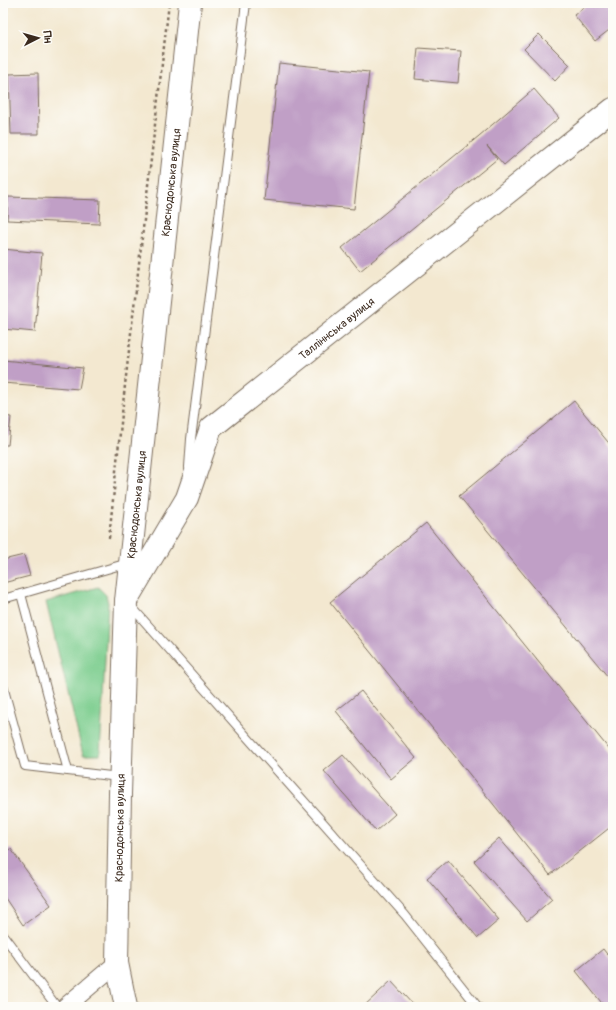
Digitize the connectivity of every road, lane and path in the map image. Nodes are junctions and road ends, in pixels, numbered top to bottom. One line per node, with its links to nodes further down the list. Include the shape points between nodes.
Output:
1 (169, 3): 6 (path)
2 (190, 3): 7 (main road, Краснодонська вулиця)
3 (246, 3): 5 (lane, via 191,438)
4 (613, 109): 5 (main road, Талліннська вулиця, via 211,428)
5 (187, 498): 10 (main road, Талліннська вулиця)
6 (109, 538)
7 (130, 562): 8 (lane); 10 (main road, Краснодонська вулиця)
8 (21, 594): 9 (lane); 12 (lane)
9 (3, 599)
10 (126, 601): 13 (main road, Краснодонська вулиця); 19 (lane, via 405,915)
11 (3, 686): 12 (lane, via 25,766)
12 (68, 771): 13 (lane)
13 (121, 777): 15 (main road, Краснодонська вулиця)
14 (3, 935): 16 (lane)
15 (117, 963): 17 (street); 18 (main road, Краснодонська вулиця)
16 (58, 1007)
17 (65, 1007)
18 (126, 1007)
19 (478, 1007)

